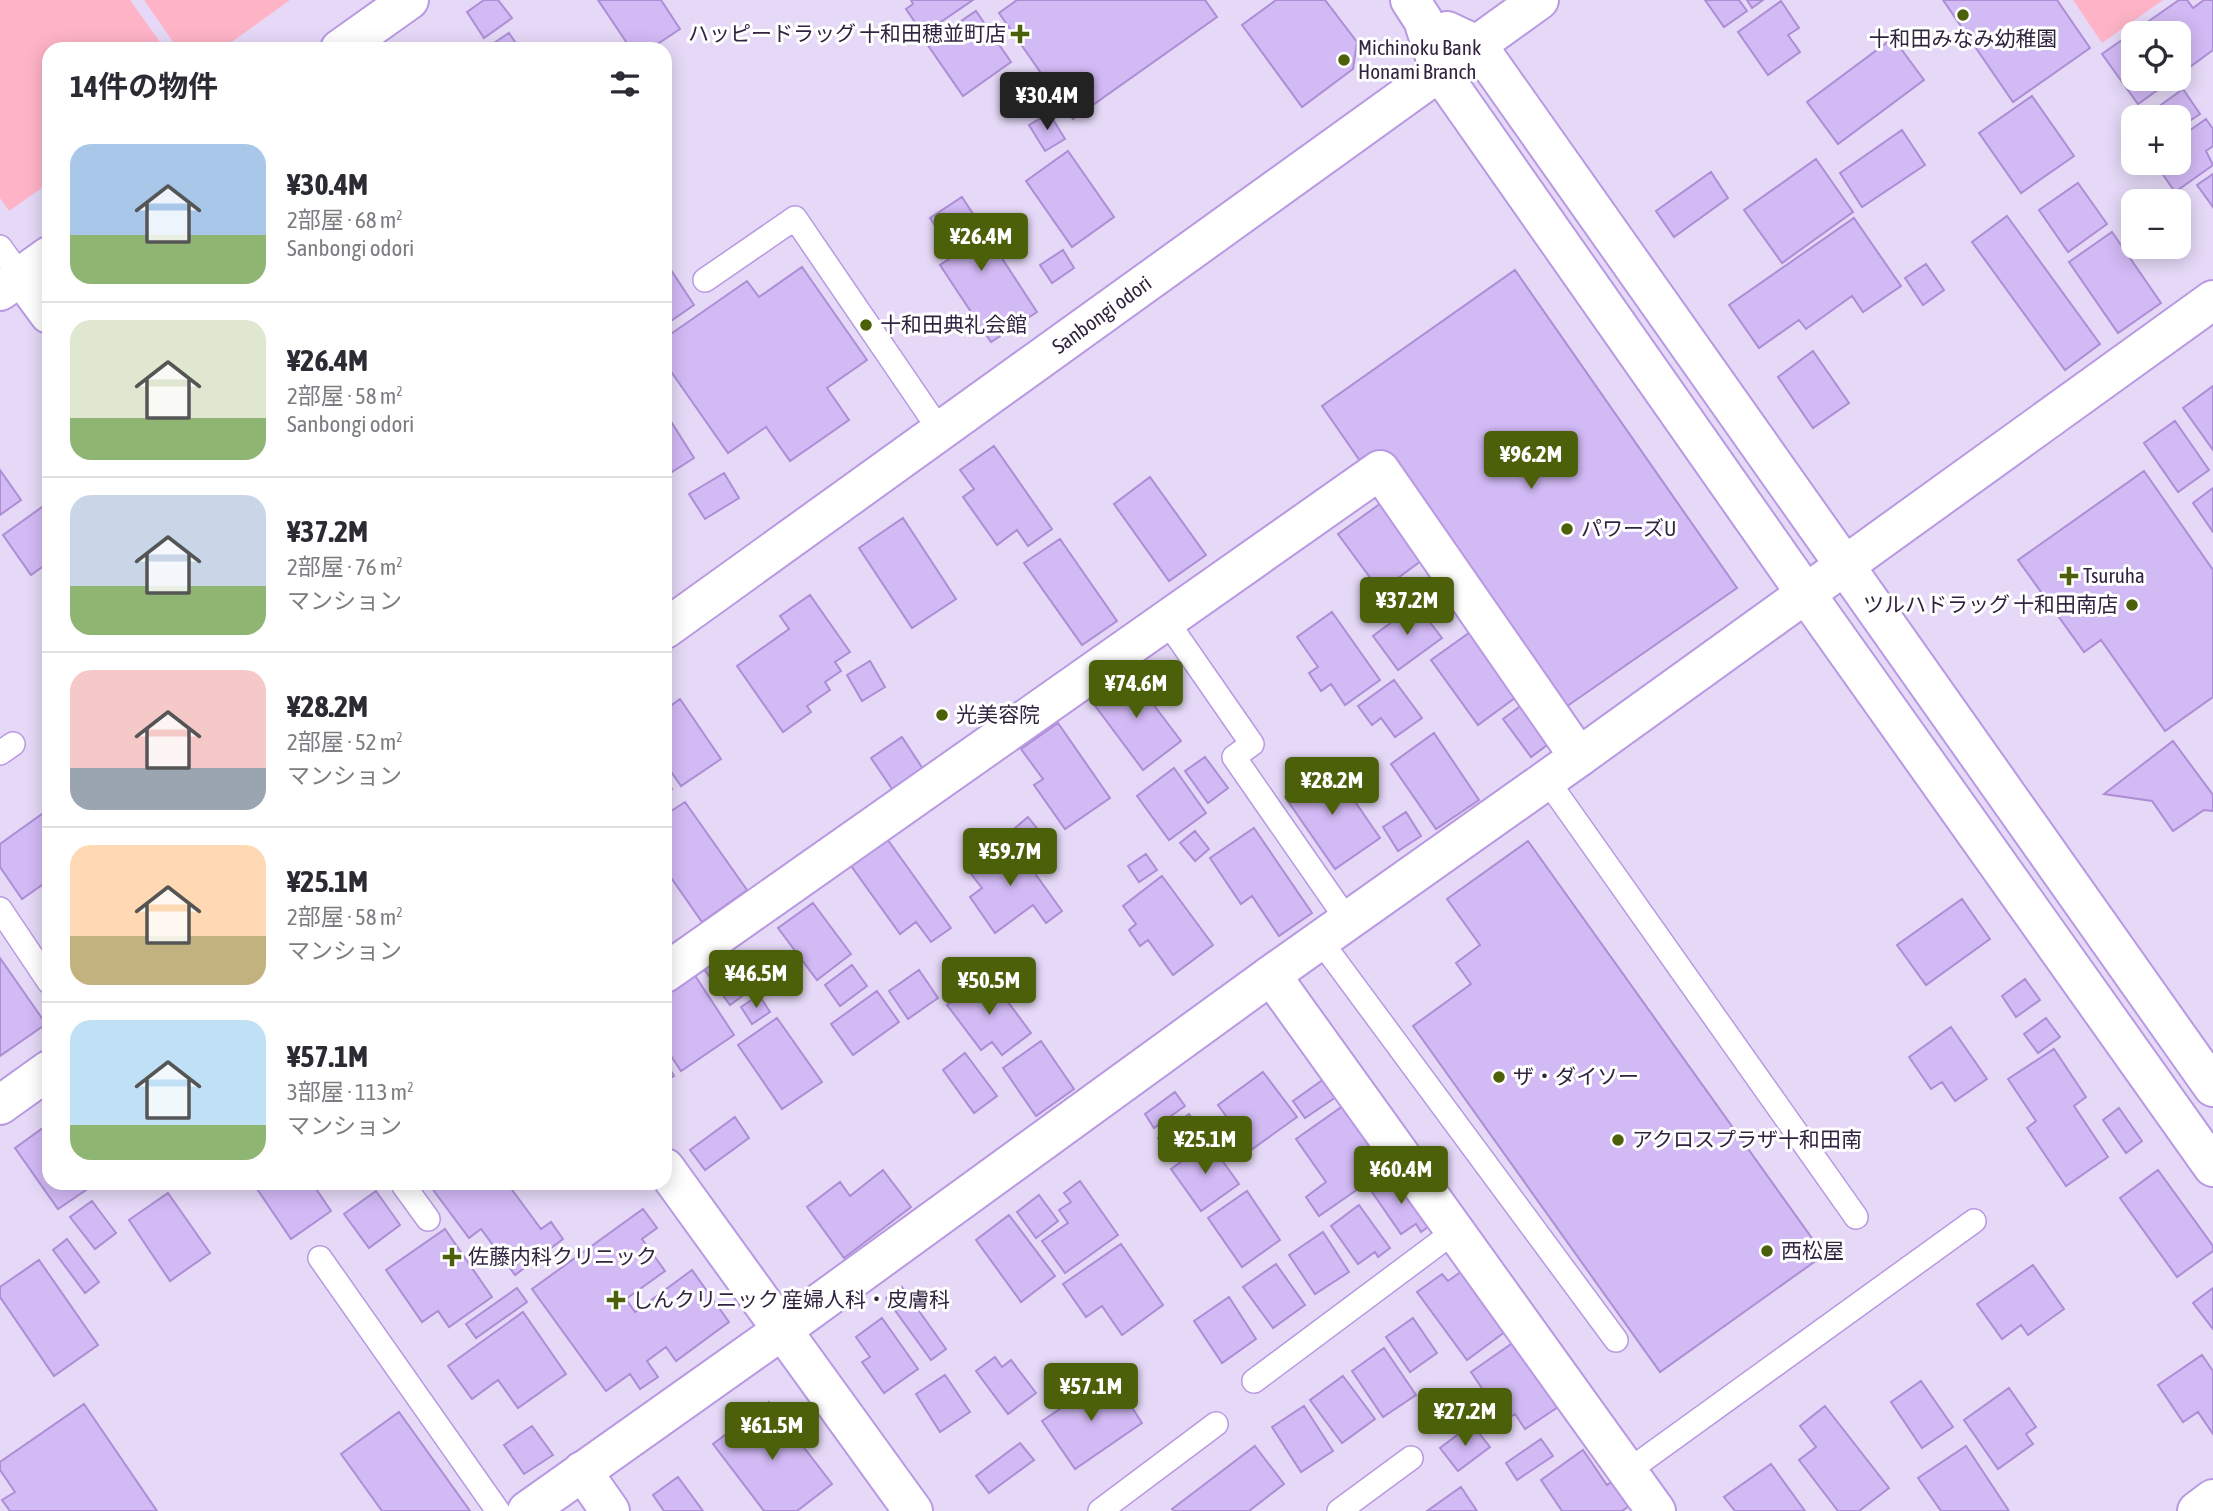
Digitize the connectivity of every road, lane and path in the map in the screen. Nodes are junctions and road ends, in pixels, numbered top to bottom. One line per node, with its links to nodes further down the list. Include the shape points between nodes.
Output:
1 (409, 0): 4 (street)
2 (1539, 0): 5 (street, Sanbongi odori)
3 (1416, 10): 5 (street); 6 (street)
4 (350, 42)
5 (1477, 45): 6 (street, Sanbongi odori); 12 (street)
6 (1440, 72): 11 (street, Sanbongi odori); 13 (street)
7 (18, 267): 10 (street)
8 (705, 280): 11 (lane, via 795,218)
9 (2213, 300): 12 (street)
10 (42, 303)
11 (941, 432): 15 (street, Sanbongi odori)
12 (1844, 566): 13 (street); 24 (street)
13 (1806, 594): 16 (street); 26 (street)
14 (1166, 620): 16 (street, via 1380,470); 19 (lane, via 1252,744 1234,758); 20 (street)
15 (672, 624)
16 (1579, 757): 17 (street)
17 (1547, 780): 19 (street); 29 (lane)
18 (0, 909): 21 (lane)
19 (1334, 931): 22 (street); 35 (lane)
20 (672, 968)
21 (42, 972)
22 (1271, 975): 32 (street); 34 (street)
23 (42, 1075): 25 (street)
24 (2213, 1087)
25 (1, 1102)
26 (2213, 1167)
27 (672, 1178): 34 (street)
28 (407, 1190): 30 (lane)
29 (1856, 1217)
30 (428, 1219)
31 (1974, 1221): 40 (lane)
32 (1455, 1231): 36 (lane); 40 (street)
33 (320, 1258): 42 (lane)
34 (781, 1331): 39 (street); 45 (street)
35 (1616, 1340)
36 (1254, 1381)
37 (1216, 1424): 46 (lane)
38 (1411, 1458): 47 (lane)
39 (582, 1471): 43 (street); 44 (street)
40 (1628, 1471): 48 (street)
41 (2213, 1499): 49 (street)
42 (498, 1511)
43 (527, 1511)
44 (610, 1511)
45 (913, 1511)
46 (1100, 1511)
47 (1339, 1511)
48 (1656, 1511)
49 (2197, 1511)

